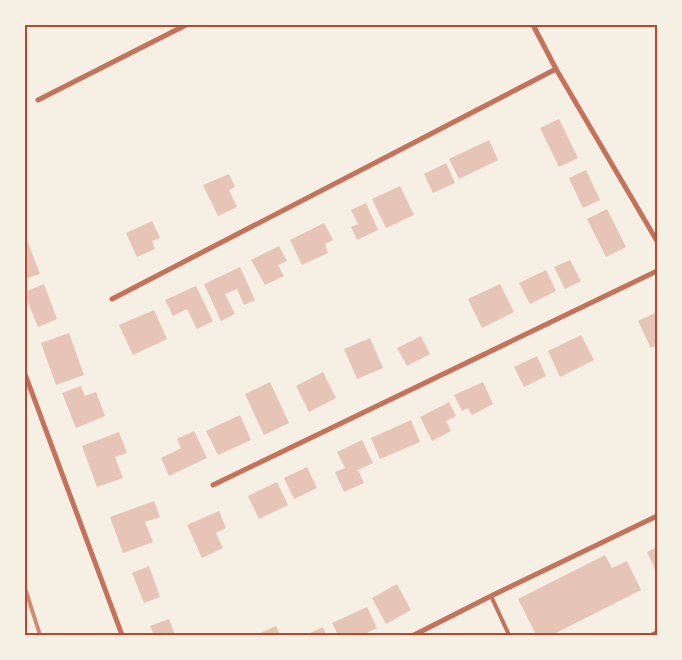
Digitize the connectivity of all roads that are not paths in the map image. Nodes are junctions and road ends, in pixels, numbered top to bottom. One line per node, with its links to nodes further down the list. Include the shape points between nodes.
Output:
1 (186, 25): 4 (street)
2 (533, 25): 3 (street)
3 (556, 69): 5 (street); 7 (street)
4 (38, 100)
5 (657, 241)
6 (657, 271): 9 (street)
7 (112, 299)
8 (25, 374): 13 (street)
9 (213, 485)
10 (657, 516): 11 (street)
11 (491, 596): 14 (street); 15 (lane)
12 (657, 632): 16 (lane)
13 (122, 635)
14 (414, 635)
15 (509, 635)
16 (651, 635)

